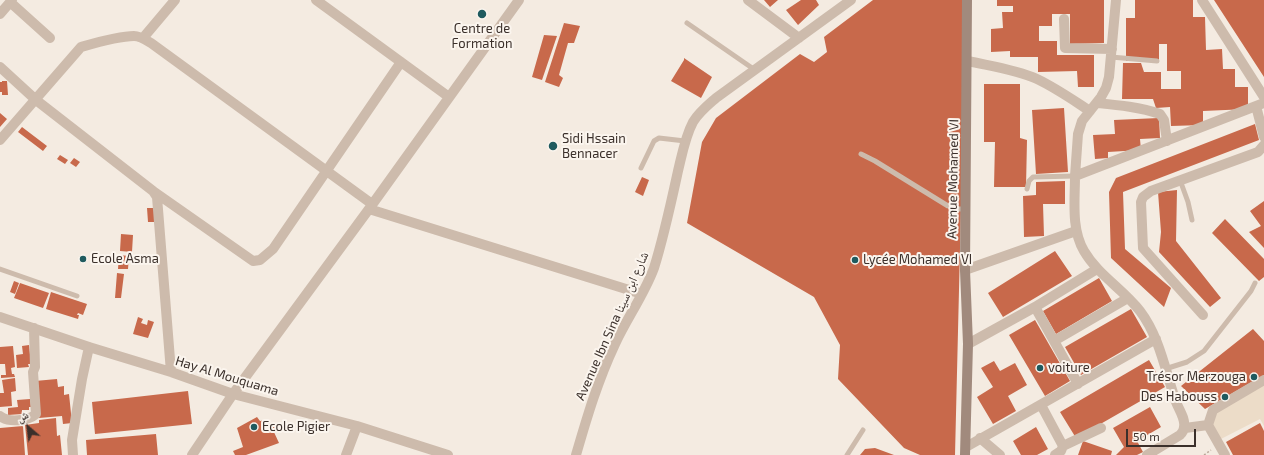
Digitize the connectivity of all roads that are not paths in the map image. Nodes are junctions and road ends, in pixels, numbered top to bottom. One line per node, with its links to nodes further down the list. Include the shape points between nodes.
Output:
1 (175, 0): 14 (street)
2 (316, 0): 19 (street)
3 (519, 0): 22 (street)
4 (748, 0): 15 (street)
5 (851, 0): 15 (street, Avenue Ibn Sina شارع ابن سينا)
6 (967, 0): 17 (main road, Avenue Mohamed VI)
7 (1116, 0): 16 (street)
8 (1202, 0): 23 (street)
9 (11, 1): 10 (street); 13 (street)
10 (0, 14)
11 (1064, 19): 16 (street, via 1065,48)
12 (687, 23): 21 (lane)
13 (50, 38)
14 (143, 38): 24 (street, via 135,36 81,47); 35 (street)
15 (799, 38): 21 (street, Avenue Ibn Sina شارع ابن سينا)
16 (1111, 53): 18 (lane); 25 (street, via 1106,88)
17 (968, 61): 27 (street, via 1036,78); 41 (main road, Avenue Mohamed VI)
18 (1157, 61)
19 (401, 62): 22 (street); 35 (street)
20 (0, 67): 24 (street)
21 (755, 70): 30 (street, Avenue Ibn Sina شارع ابن سينا, via 702,110 693,122)
22 (450, 97): 40 (street)
23 (1264, 97)
24 (36, 100): 29 (street); 39 (street)
25 (1097, 103): 27 (street); 31 (street, via 1143,109 1160,114 1164,120)
26 (1260, 105): 28 (street); 31 (street)
27 (1090, 111): 36 (street, via 1082,121 1078,134)
28 (1264, 137)
29 (0, 140)
30 (685, 141): 34 (lane, via 659,138 654,141); 48 (street, Avenue Ibn Sina شارع ابن سينا, via 662,239)
31 (1167, 142): 36 (street)
32 (1264, 145): 37 (street, via 1258,152)
33 (861, 154): 41 (lane, via 948,206)
34 (642, 168)
35 (326, 171): 39 (street, via 272,249 260,260 253,261); 40 (street)
36 (1075, 176): 38 (lane, via 1033,177 1028,181); 43 (street)
37 (1180, 180): 42 (lane); 52 (street, via 1151,191 1143,197 1143,248)
38 (1027, 189)
39 (154, 191): 60 (street, via 157,197)
40 (371, 207): 48 (street); 63 (street)
41 (966, 209): 46 (main road, Avenue Mohamed VI)
42 (1192, 220)
43 (1076, 231): 45 (street, via 1083,250); 46 (street)
44 (0, 269): 49 (lane)
45 (1097, 269): 50 (street); 51 (street)
46 (965, 270): 57 (main road, Avenue Mohamed VI)
47 (1255, 283): 59 (lane, via 1204,351 1187,362)
48 (642, 294): 78 (street, Avenue Ibn Sina شارع ابن سينا, via 600,378)
49 (77, 296)
50 (1128, 298): 55 (street, via 1141,312); 56 (street)
51 (1035, 307): 56 (street); 57 (street)
52 (1203, 315)
53 (0, 317): 54 (street, Hay Al Mouquama)
54 (34, 328): 58 (street, Hay Al Mouquama); 65 (street, via 33,372 36,414 31,418)
55 (1156, 339): 59 (street); 62 (street)
56 (1054, 342): 62 (street)
57 (968, 344): 73 (main road, Avenue Mohamed VI)
58 (89, 347): 60 (street, Hay Al Mouquama); 74 (street, via 72,440)
59 (1165, 369): 69 (street)
60 (171, 372): 63 (street, Hay Al Mouquama)
61 (1264, 380): 66 (street, via 1213,410)
62 (1078, 384): 64 (street)
63 (233, 394): 67 (street, Hay Al Mouquama); 75 (street)
64 (1040, 405): 71 (street); 72 (street)
65 (1, 418)
66 (1208, 425): 69 (street); 83 (street)
67 (357, 426): 76 (street); 77 (street, Hay Al Mouquama)
68 (1101, 428): 72 (street)
69 (1184, 428): 82 (street, via 1180,435)
70 (863, 430): 79 (lane)
71 (980, 438): 73 (street); 80 (street)
72 (1063, 446): 81 (street)
73 (966, 451)
74 (73, 455)
75 (192, 455)
76 (346, 455)
77 (448, 455)
78 (576, 455)
79 (847, 455)
80 (1000, 455)
81 (1055, 455)
82 (1147, 455)
83 (1225, 455)

